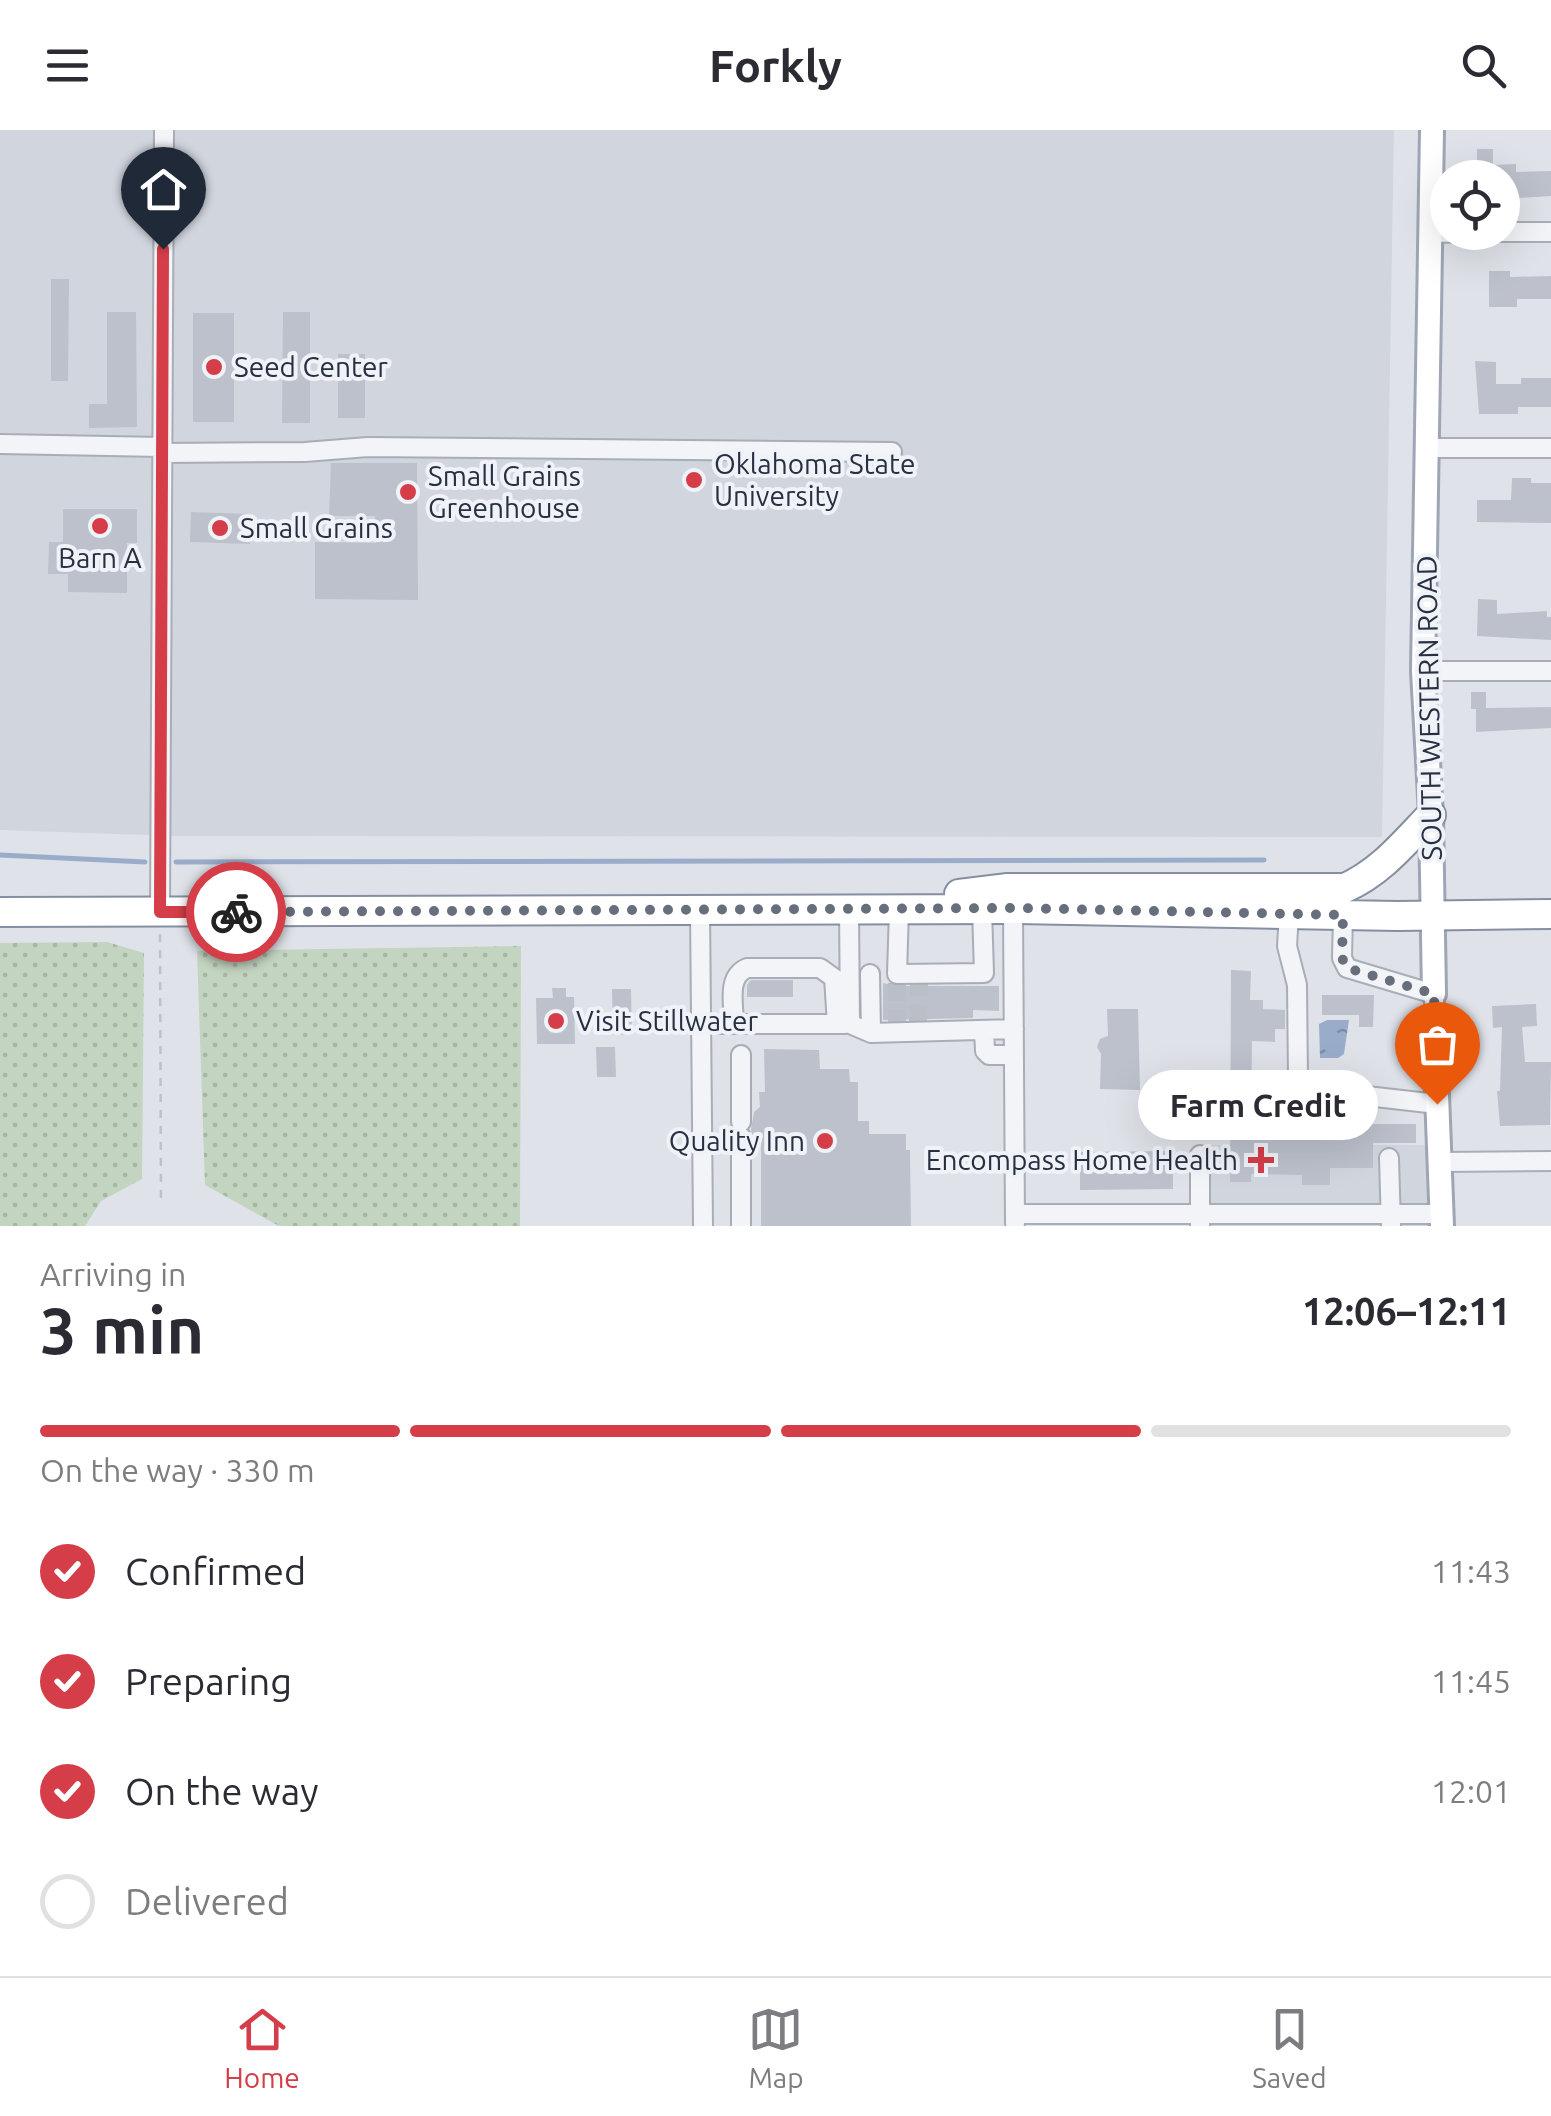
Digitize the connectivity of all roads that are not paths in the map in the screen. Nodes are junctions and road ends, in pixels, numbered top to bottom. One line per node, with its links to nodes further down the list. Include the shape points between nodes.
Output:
1 (164, 130): 10 (street)
2 (1432, 130): 3 (main road, SOUTH WESTERN ROAD)
3 (1432, 160)
4 (1520, 232): 5 (street)
5 (1551, 232)
6 (1431, 250): 8 (main road, SOUTH WESTERN ROAD)
7 (0, 444): 10 (street)
8 (1428, 448): 9 (street); 12 (main road, SOUTH WESTERN ROAD)
9 (1551, 448)
10 (162, 450): 11 (street); 21 (street)
11 (892, 452)
12 (1423, 671): 13 (street); 14 (main road, SOUTH WESTERN ROAD)
13 (1551, 671)
14 (1431, 816): 18 (highway, via 1382,867 1345,888 1008,888); 25 (main road, SOUTH WESTERN ROAD)
15 (1013, 908): 17 (highway); 22 (highway); 26 (street)
16 (700, 909): 18 (highway); 21 (highway); 32 (street)
17 (982, 909): 19 (highway); 27 (street)
18 (849, 910): 19 (highway); 29 (street)
19 (899, 910): 30 (street)
20 (0, 912): 21 (highway)
21 (160, 912)
22 (1289, 914): 24 (highway); 41 (street, via 1298,1079 1305,1089)
23 (1551, 914): 25 (highway)
24 (1343, 915): 25 (highway); 31 (street, via 1347,968)
25 (1433, 916): 31 (main road, SOUTH WESTERN ROAD)
26 (1013, 969): 27 (street); 35 (street)
27 (984, 973): 30 (street)
28 (870, 974): 29 (street); 30 (street); 37 (street)
29 (849, 975): 34 (street)
30 (897, 978)
31 (1434, 994): 38 (street, SOUTH WESTERN ROAD)
32 (700, 1024): 33 (street); 50 (street)
33 (734, 1024): 34 (street); 34 (street, via 739,972 820,968 834,978)
34 (843, 1024): 37 (street)
35 (1014, 1029): 36 (street); 39 (street)
36 (984, 1030): 37 (street); 39 (street, via 989,1055)
37 (871, 1033)
38 (1436, 1042): 41 (main road, SOUTH WESTERN ROAD)
39 (1014, 1054): 46 (street)
40 (741, 1055): 51 (street)
41 (1437, 1104): 44 (main road, SOUTH WESTERN ROAD)
42 (1200, 1154): 47 (street)
43 (1389, 1158): 48 (street)
44 (1440, 1162): 45 (street); 49 (main road, SOUTH WESTERN ROAD)
45 (1551, 1162)
46 (1015, 1220): 47 (street)
47 (1200, 1220): 48 (street)
48 (1391, 1220): 49 (street)
49 (1442, 1220)
50 (702, 1226)
51 (741, 1226)

